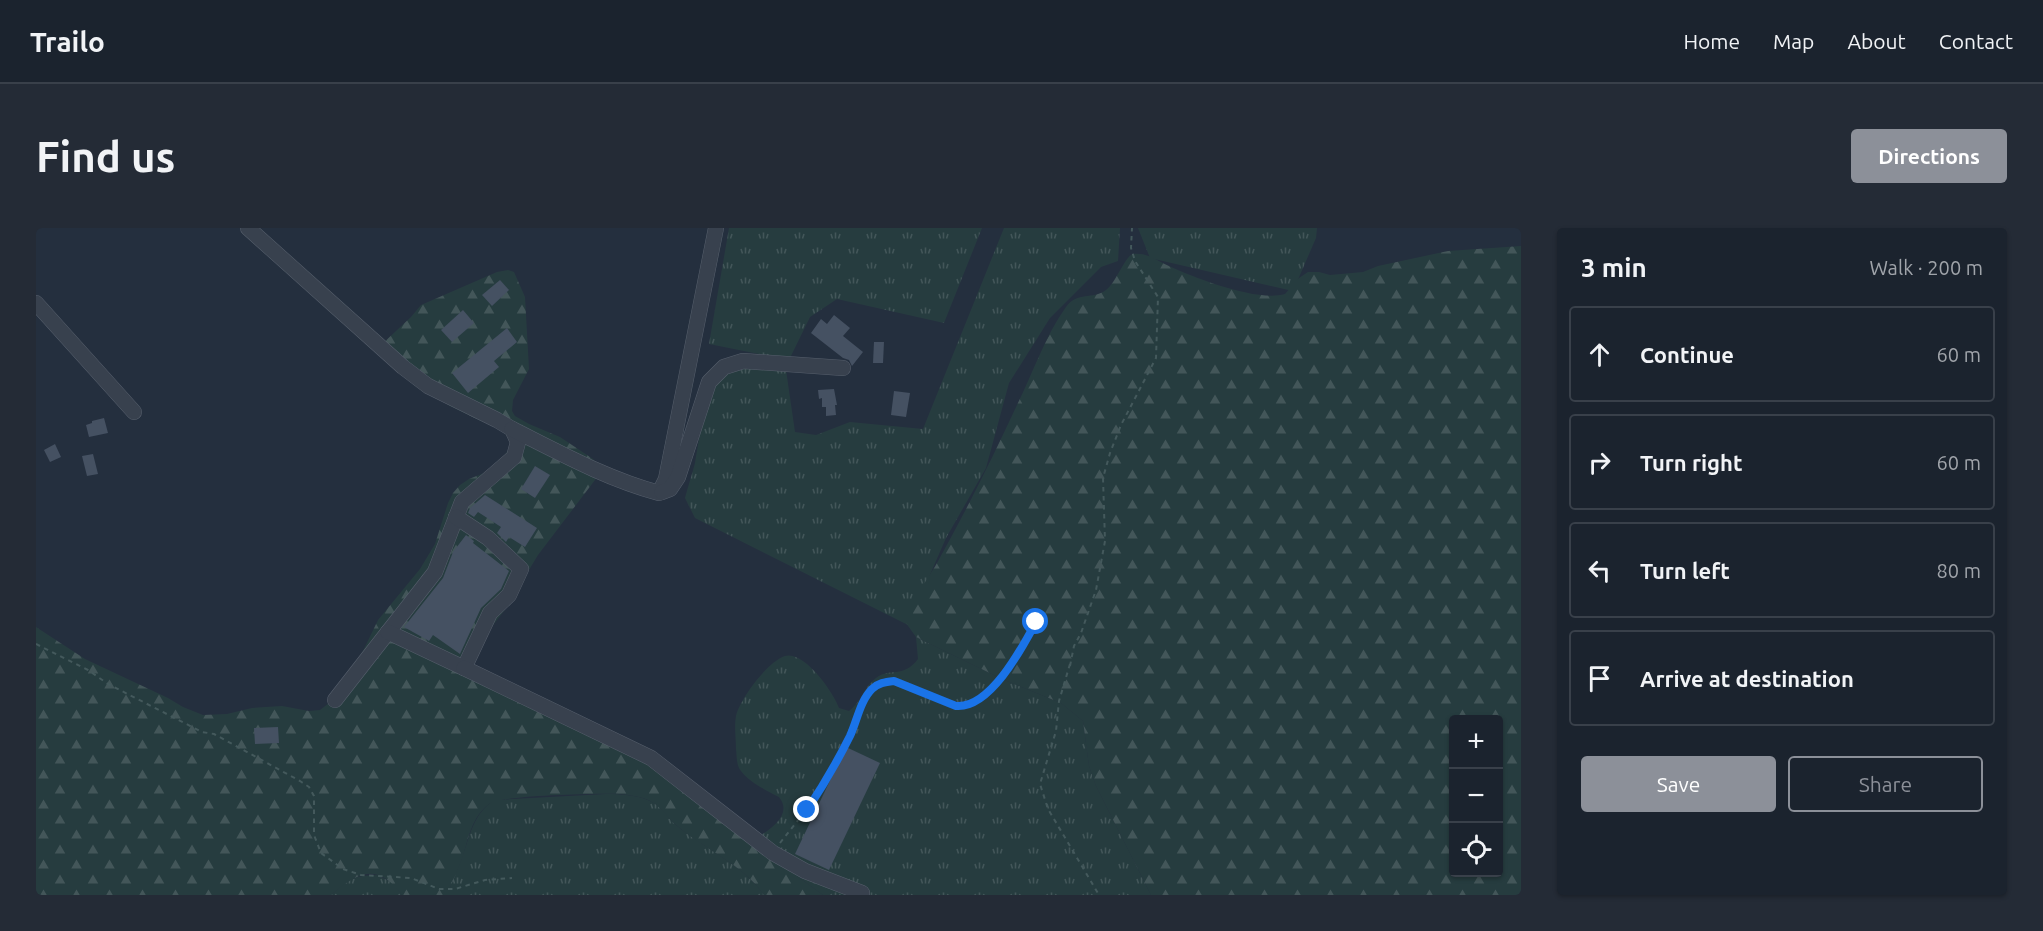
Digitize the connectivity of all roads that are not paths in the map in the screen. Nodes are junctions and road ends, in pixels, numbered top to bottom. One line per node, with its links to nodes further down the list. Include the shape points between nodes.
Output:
1 (248, 228): 6 (lane, via 411,374)
2 (716, 228): 7 (lane, via 666,479)
3 (36, 303): 5 (lane)
4 (843, 368): 7 (lane, via 743,361 724,367 709,382 678,477 670,489)
5 (134, 412)
6 (512, 429): 7 (lane, via 595,470); 8 (lane, via 518,442 514,456 462,502)
7 (659, 493)
8 (456, 517): 9 (lane, via 435,572); 10 (lane, via 488,538 521,569 509,595 490,612)
9 (388, 632): 10 (lane); 11 (lane)
10 (464, 668): 12 (lane, via 651,758 773,853 805,871)
11 (335, 700)
12 (862, 893)

